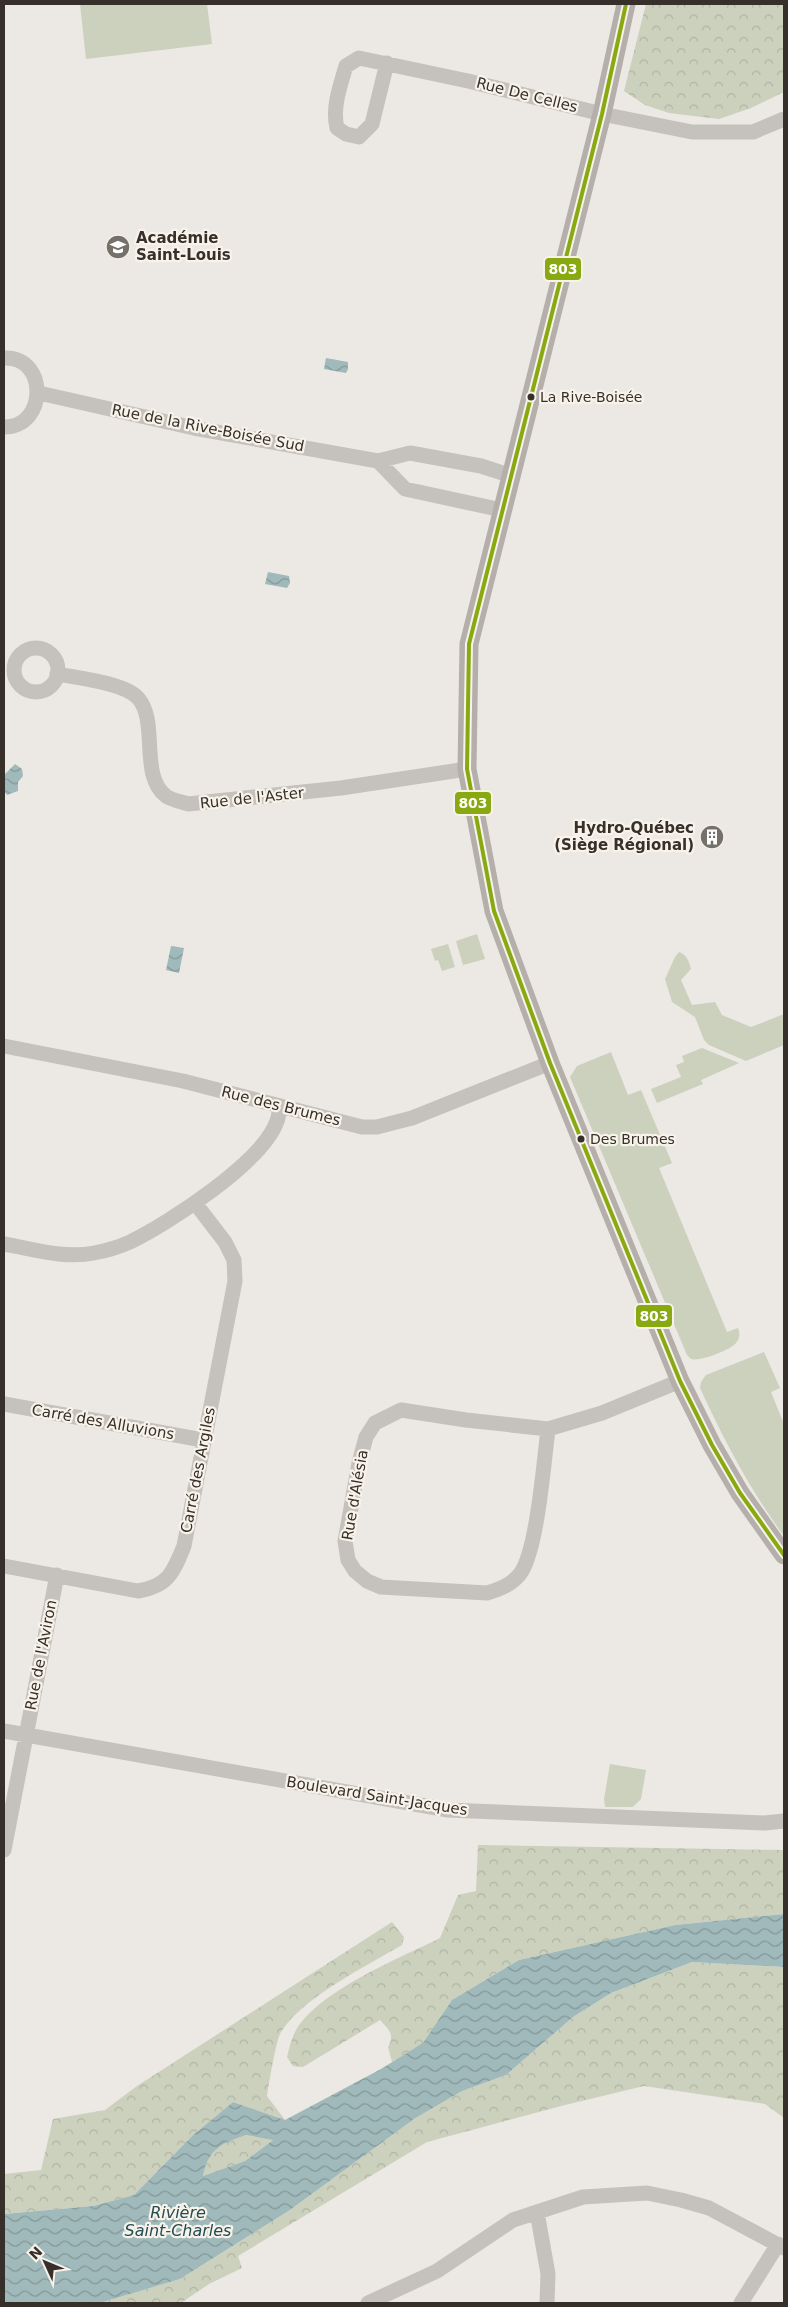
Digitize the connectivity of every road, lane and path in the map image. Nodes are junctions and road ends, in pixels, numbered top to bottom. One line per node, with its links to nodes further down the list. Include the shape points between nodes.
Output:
1 (626, 4): 3 (main road)
2 (387, 63): 2 (street, Rue De Celles, via 359,58 346,66 336,104 337,128 359,137 372,124); 3 (street, Rue De Celles)
3 (602, 114): 4 (street, Rue De Celles, via 692,132 753,132); 9 (main road)
4 (784, 119)
5 (4, 358): 6 (street, via 10,357 25,364 36,377)
6 (39, 393): 7 (street, via 34,409 24,421); 8 (street, Rue de la Rive-Boisée Sud, via 194,428)
7 (4, 427)
8 (378, 461): 9 (street, Rue de la Rive-Boisée Sud, via 410,453 481,466); 10 (street, via 405,489)
9 (512, 476): 10 (main road)
10 (502, 510): 12 (main road, via 469,644)
11 (58, 674): 12 (street, Rue de l'Aster, via 120,687 138,697 146,711 153,776 166,796 188,804 416,779)
12 (467, 769): 14 (main road, via 494,911)
13 (4, 1046): 15 (street, Rue des Brumes, via 183,1081)
14 (550, 1063): 15 (street, Rue des Brumes, via 412,1118 377,1127 362,1127); 18 (main road)
15 (280, 1106): 16 (street, via 277,1121 244,1164)
16 (195, 1203): 17 (street, via 129,1243 92,1253 60,1255); 21 (street, Carré des Argiles, via 225,1242 234,1260 234,1280)
17 (4, 1244)
18 (680, 1381): 20 (street, Rue d'Alésia, via 602,1413); 22 (main road, via 740,1493)
19 (4, 1404): 21 (street, Carré des Alluvions)
20 (548, 1429): 20 (street, Rue d'Alésia, via 400,1410 375,1423 366,1437 359,1463 345,1542 348,1560 355,1571 381,1587 487,1593 511,1583 528,1562)
21 (203, 1440): 24 (street, Carré des Argiles, via 184,1546 176,1566 165,1580 154,1588 138,1591)
22 (784, 1555)
23 (4, 1566): 24 (street, Carré des Argiles)
24 (57, 1575): 26 (street, Rue de l'Aviron)
25 (4, 1731): 26 (street, Boulevard Saint-Jacques)
26 (26, 1734): 27 (street, Boulevard Saint-Jacques, via 448,1810 660,1820); 28 (street, Rue de l'Aviron)
27 (784, 1821)
28 (4, 1850)
29 (537, 2212): 30 (street, via 583,2197 647,2193 709,2208); 31 (street, via 513,2220 437,2271); 32 (street, via 548,2274)
30 (781, 2246): 33 (street)
31 (368, 2303)
32 (547, 2303)
33 (741, 2303)

